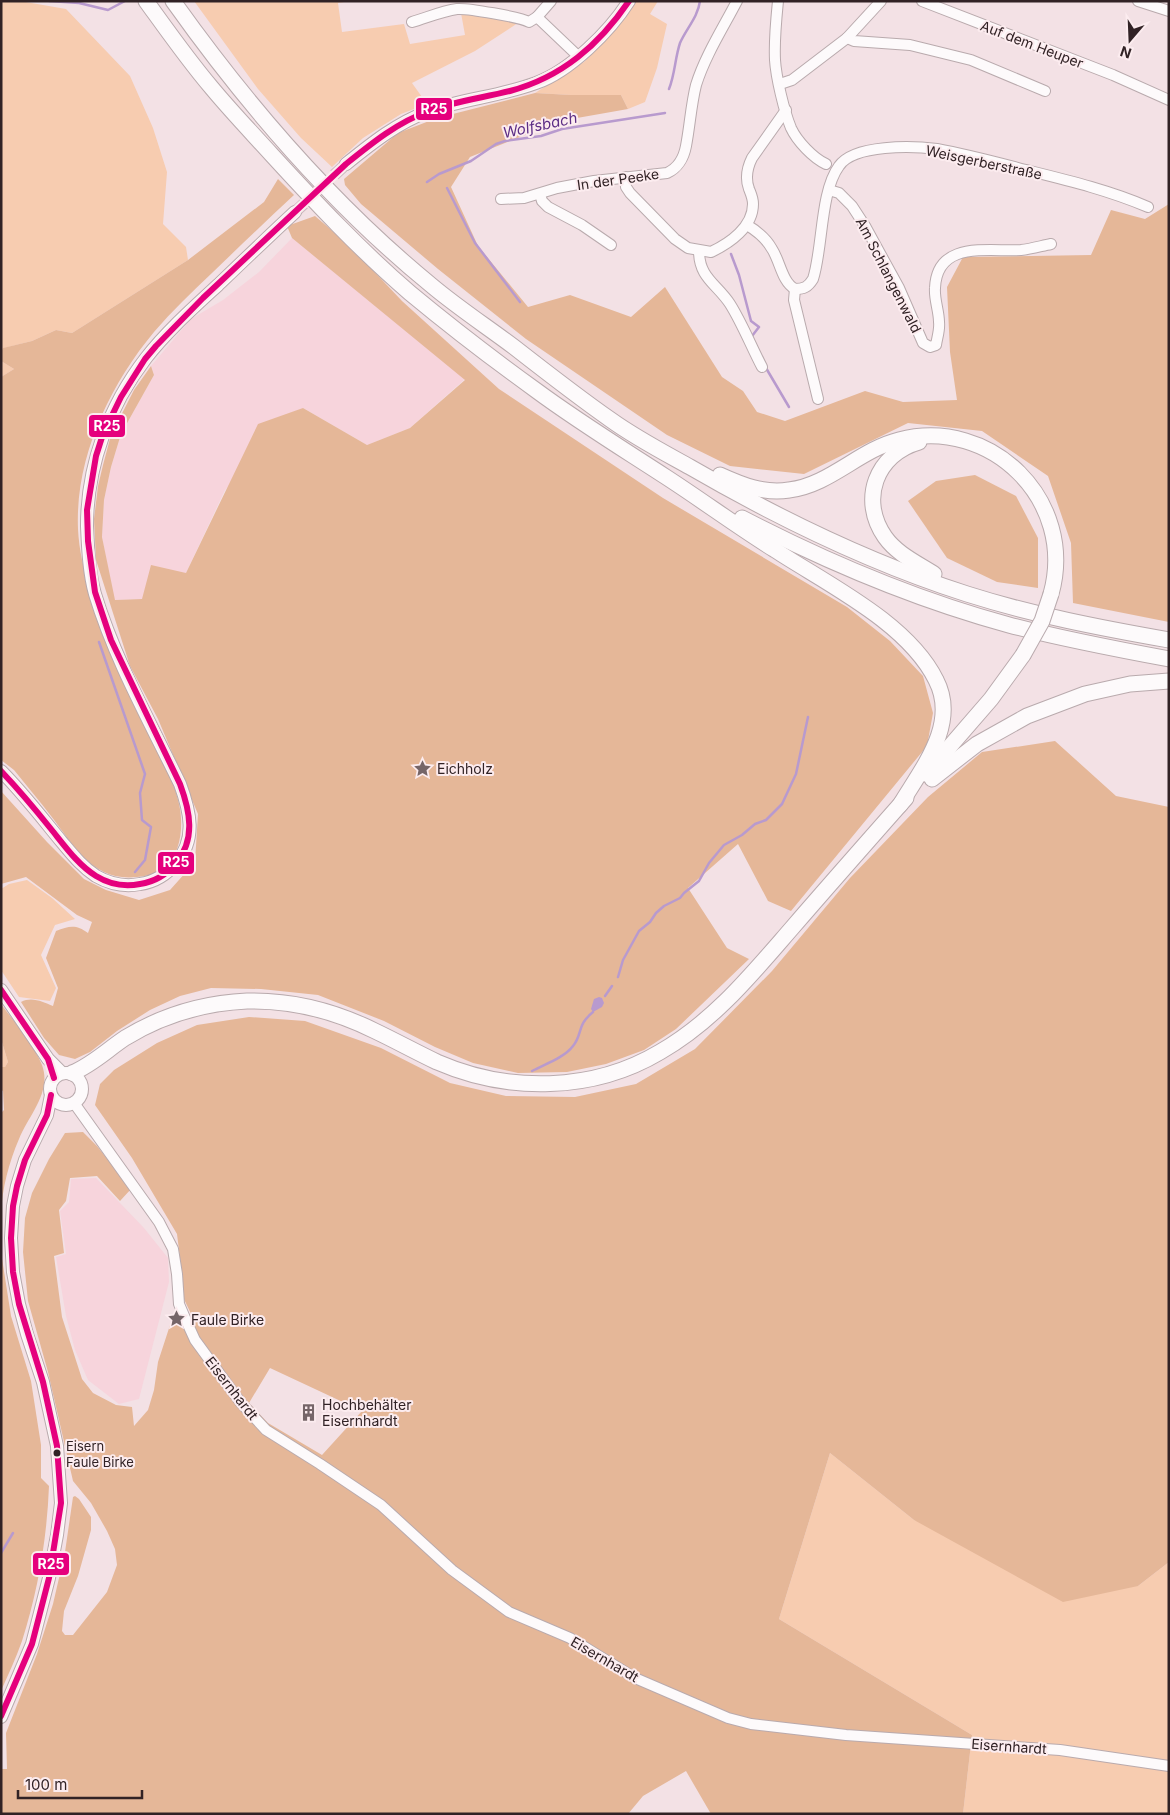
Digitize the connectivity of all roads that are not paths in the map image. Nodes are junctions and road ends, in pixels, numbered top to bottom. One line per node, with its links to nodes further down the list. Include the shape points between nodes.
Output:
1 (146, 1): 36 (highway, via 205,80 251,132 348,236 409,292 538,392)
2 (173, 1): 35 (highway, via 264,118 360,221 431,285 604,415)
3 (551, 1): 11 (street)
4 (629, 1): 14 (main road, via 600,38)
5 (736, 1): 21 (street, In der Peeke, via 699,77 686,147 680,161 667,173)
6 (778, 1): 15 (street, via 775,61)
7 (881, 1): 13 (street)
8 (922, 1): 17 (street, Auf dem Heuper)
9 (1138, 1): 10 (street)
10 (1169, 11)
11 (537, 17): 12 (street, via 529,22 456,9); 14 (street)
12 (412, 22)
13 (847, 38): 15 (street, via 792,80); 16 (street, via 910,45 971,60)
14 (579, 57): 19 (main road, via 536,84 403,122)
15 (780, 84): 18 (street)
16 (1045, 91)
17 (1169, 100)
18 (786, 110): 20 (street, via 792,129 803,145); 27 (street, via 748,167 746,176 753,204)
19 (346, 164)
20 (826, 164)
21 (625, 178): 23 (street, In der Peeke, via 579,184); 30 (street, via 630,193 675,239)
22 (829, 190): 25 (street, Weisgerberstraße, via 834,173 849,157 883,149 920,148 975,157 1083,184); 28 (street, Am Schlangenwald, via 839,193 865,226 899,288 923,343 930,347 936,345 940,323 934,289 937,276 947,260 968,250 1022,250); 31 (street, Weisgerberstraße, via 813,280 802,289)
23 (540, 194): 24 (street, In der Peeke); 29 (street, via 548,206)
24 (501, 198)
25 (1148, 207)
26 (295, 212): 41 (main road, via 179,322 145,359 112,415 91,479 88,541 95,592 111,640 187,802 190,827 184,852 167,872 144,884 123,885 107,881 80,863)
27 (747, 225): 30 (street, via 724,246 712,252); 31 (street, via 765,238 788,284)
28 (1051, 244)
29 (611, 245)
30 (699, 251): 32 (street, via 704,273 730,304)
31 (795, 289): 33 (street, via 794,300)
32 (762, 367)
33 (818, 398)
34 (935, 437): 35 (highway, via 916,436 898,440 812,483 773,491 741,484); 37 (highway, via 912,444 888,459 875,482 874,511 881,531 896,549); 42 (highway, bridge, via 967,441 997,454 1032,487 1048,515 1055,545 1055,574 1042,621 1023,655 991,699)
35 (641, 439): 37 (highway, via 751,503 818,535)
36 (668, 478): 39 (highway, via 744,519 867,577 962,611 1026,629); 42 (highway, via 867,609 906,641 929,668 942,694 942,726 933,750)
37 (965, 593): 38 (highway, via 1049,617)
38 (1169, 640)
39 (1169, 659)
40 (1169, 681): 42 (highway, via 1130,684 1094,692 1026,716 977,744)
41 (1, 771)
42 (900, 805): 44 (highway, via 719,1009 659,1053 617,1072 556,1083 502,1081 458,1070 331,1013 267,1002 224,1003 164,1019 127,1037 94,1062)
43 (1, 990): 44 (main road, via 48,1059)
44 (67, 1076): 45 (main road, via 50,1084); 46 (main road, via 82,1091 80,1098)
45 (51, 1095): 46 (main road, via 56,1102); 47 (main road)
46 (69, 1104): 47 (main road); 49 (street, Eisernhardt, via 159,1222 172,1249 179,1304 185,1318 195,1340 241,1403 266,1430 381,1506 452,1570 509,1612 570,1638 635,1678 728,1718 751,1724 846,1735 1060,1750)
47 (47, 1115): 48 (main road, via 16,1186 11,1238 13,1272 20,1304 53,1423 60,1503 49,1578 32,1644)
48 (1, 1717)
49 (1169, 1766)

